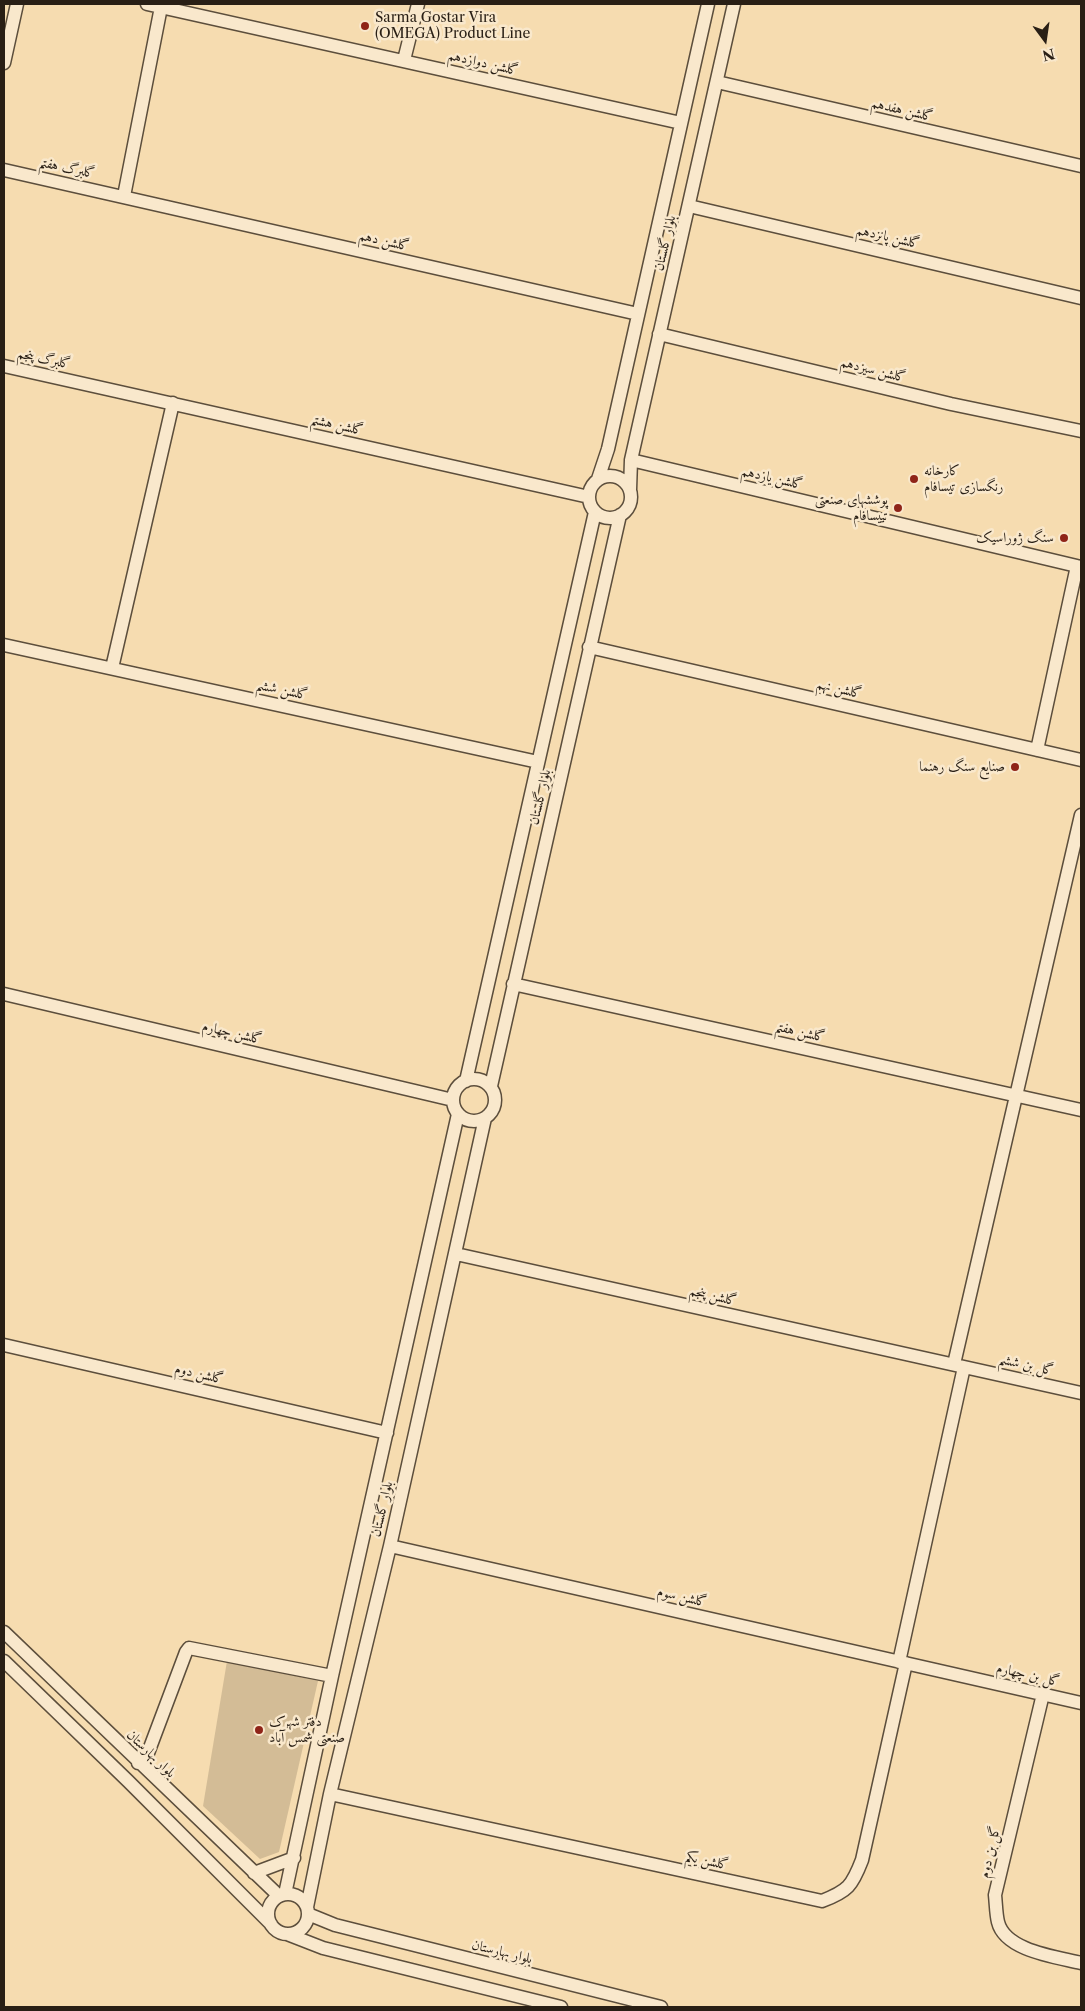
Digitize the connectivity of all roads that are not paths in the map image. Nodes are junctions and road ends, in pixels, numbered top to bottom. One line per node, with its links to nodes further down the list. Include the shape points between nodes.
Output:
1 (17, 4): 8 (street)
2 (147, 4): 6 (street, گلشن دوازدهم)
3 (418, 4): 7 (street)
4 (708, 4): 10 (street, بلوار گلستان)
5 (734, 4): 9 (street, بلوار گلستان)
6 (161, 7): 7 (street, گلشن دوازدهم); 13 (street)
7 (404, 60): 10 (street, گلشن دوازدهم)
8 (4, 63)
9 (717, 82): 11 (street, گلشن هفدهم); 14 (street, بلوار گلستان)
10 (681, 123): 16 (street, بلوار گلستان)
11 (1081, 166)
12 (4, 170): 13 (street, گلبرگ هفتم)
13 (124, 196): 16 (street, گلشن دهم)
14 (689, 206): 15 (street, گلشن پانزدهم); 17 (street, بلوار گلستان)
15 (1081, 298)
16 (638, 314): 23 (street, بلوار گلستان, via 608,449)
17 (659, 334): 21 (street, گلشن سیزدهم, via 952,404); 22 (street, بلوار گلستان)
18 (4, 366): 19 (street, گلبرگ پنجم)
19 (78, 382): 20 (street, گلشن هشتم)
20 (173, 403): 25 (street, گلشن هشتم); 31 (street)
21 (1081, 431)
22 (631, 460): 24 (street, بلوار گلستان); 28 (street, گلشن یازدهم)
23 (598, 479): 24 (street, via 616,477); 25 (street)
24 (630, 490): 27 (street, via 630,504)
25 (588, 497): 26 (street)
26 (595, 512): 27 (street, via 609,518); 34 (street, بلوار گلستان)
27 (620, 515): 30 (street, بلوار گلستان)
28 (1079, 566): 32 (street)
29 (4, 645): 31 (street, گلشن ششم)
30 (589, 647): 32 (street, گلشن نهم); 36 (street, بلوار گلستان)
31 (112, 668): 34 (street, گلشن ششم)
32 (1037, 750): 33 (street, گلشن نهم)
33 (1081, 760)
34 (538, 762): 38 (street, بلوار گلستان)
35 (1081, 815): 40 (street, گلشن یکم)
36 (513, 984): 39 (street, بلوار گلستان); 40 (street, گلشن هفتم)
37 (4, 994): 41 (street, گلشن چهارم)
38 (466, 1081): 39 (street, via 479,1079); 41 (street, via 457,1089)
39 (490, 1086): 44 (street, via 496,1100)
40 (1015, 1096): 42 (street, گلشن هفتم); 47 (street, گلشن یکم)
41 (453, 1100): 43 (street)
42 (1081, 1110)
43 (458, 1114): 44 (street, via 474,1121); 49 (street, بلوار گلستان)
44 (485, 1118): 45 (street, بلوار گلستان)
45 (456, 1254): 47 (street, گلشن پنجم); 50 (street, بلوار گلستان)
46 (4, 1345): 49 (street, گلشن دوم)
47 (959, 1366): 48 (street, گل بن ششم); 53 (street, گلشن یکم)
48 (1081, 1393)
49 (387, 1433): 54 (street, بلوار گلستان)
50 (390, 1546): 53 (street, گلشن سوم); 59 (street, بلوار گلستان)
51 (4, 1632): 58 (street, بلوار بهارستان)
52 (4, 1661): 66 (street)
53 (902, 1662): 55 (street, گلشن سوم); 59 (street, گلشن یکم, via 862,1860 854,1881 841,1894 822,1901)
54 (332, 1676): 58 (street, via 189,1648 148,1753); 60 (street, بلوار گلستان)
55 (967, 1677): 56 (street, گل بن چهارم)
56 (1043, 1694): 57 (street, گل بن چهارم); 68 (street, گل بن دوم, via 995,1895 998,1924 1008,1938 1031,1952)
57 (1081, 1703)
58 (138, 1763): 63 (street, بلوار بهارستان)
59 (330, 1794): 61 (street, بلوار گلستان)
60 (298, 1842): 61 (street); 62 (street, بلوار گلستان)
61 (318, 1848): 65 (street, بلوار گلستان)
62 (294, 1858): 63 (street); 64 (street, بلوار گلستان)
63 (254, 1873): 64 (street, بلوار بهارستان)
64 (282, 1895): 65 (street, via 298,1897); 66 (street, via 270,1906 268,1918)
65 (308, 1910): 67 (street, via 304,1926); 70 (street, بلوار بهارستان, via 335,1925)
66 (271, 1924): 67 (street)
67 (287, 1934): 69 (street, via 323,1948)
68 (1081, 1963)
69 (561, 2007)
70 (661, 2007)

